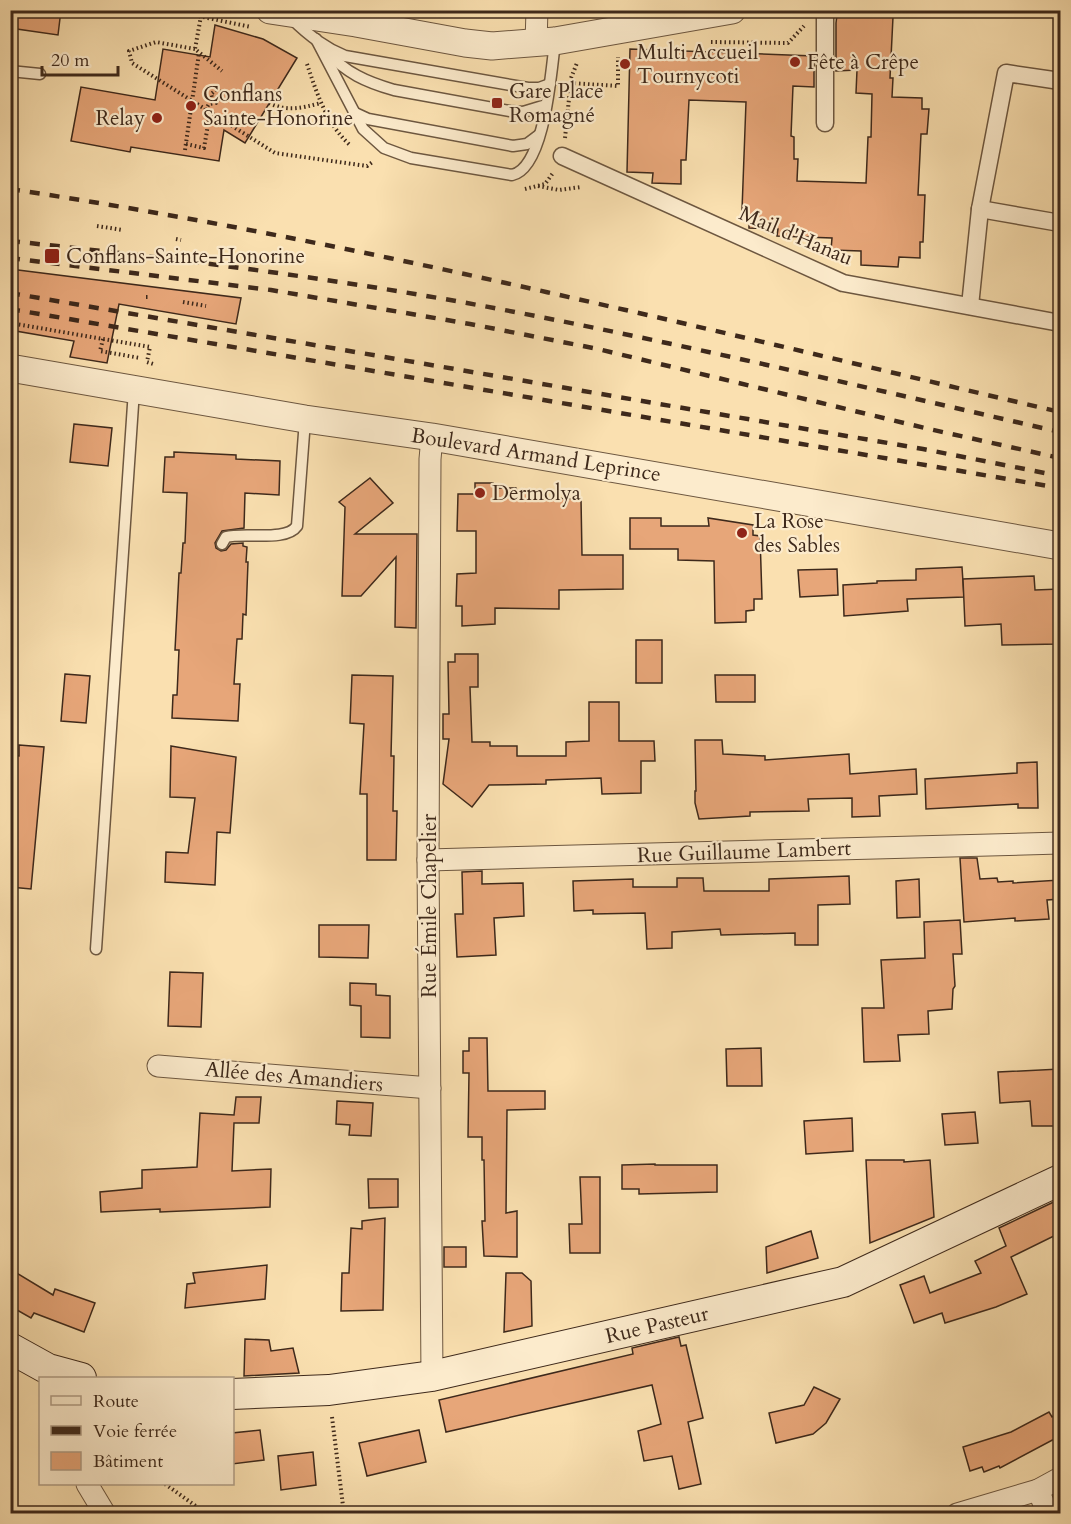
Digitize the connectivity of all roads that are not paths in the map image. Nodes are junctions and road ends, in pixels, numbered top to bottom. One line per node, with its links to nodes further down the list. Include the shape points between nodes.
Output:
1 (537, 10): 6 (street)
2 (732, 10): 6 (street)
3 (279, 12): 5 (lane); 6 (street, via 465,43 504,46)
4 (825, 14): 13 (street)
5 (316, 39): 10 (lane, via 334,52 356,58 528,88); 11 (lane, via 340,66 379,86 510,111 523,112); 12 (lane)
6 (546, 42): 10 (lane)
7 (10, 71): 8 (lane)
8 (40, 74)
9 (1060, 81): 16 (street, via 1006,73)
10 (550, 84): 11 (lane)
11 (546, 105): 14 (lane)
12 (356, 113): 14 (lane, via 513,146 527,144); 14 (lane, via 366,133 384,148 411,158 512,175 519,174 532,160)
13 (825, 123)
14 (539, 135)
15 (562, 156): 18 (street, Mail d'Hanau, via 843,283)
16 (980, 209): 17 (street); 18 (street)
17 (1060, 223)
18 (970, 306): 19 (street, Mail d'Hanau)
19 (1060, 323)
20 (10, 368): 21 (street, Boulevard Armand Leprince)
21 (134, 390): 22 (street, Boulevard Armand Leprince); 28 (lane)
22 (305, 419): 23 (street, Boulevard Armand Leprince); 24 (lane, via 294,531 282,535 235,535 226,537)
23 (432, 437): 25 (street, Boulevard Armand Leprince); 27 (street, Rue Émile Chapelier)
24 (222, 544)
25 (1060, 546)
26 (1060, 843): 27 (street, Rue Guillaume Lambert)
27 (428, 860): 30 (street, Rue Émile Chapelier)
28 (96, 949)
29 (158, 1066): 30 (street, Allée des Amandiers)
30 (430, 1088): 34 (street, Rue Émile Chapelier)
31 (1060, 1180): 34 (main road, Rue Pasteur, via 843,1282)
32 (10, 1348): 33 (main road)
33 (47, 1374): 35 (main road)
34 (432, 1376): 36 (main road, Rue Pasteur, via 329,1390)
35 (72, 1377)
36 (234, 1394)
37 (1060, 1478): 39 (street)
38 (88, 1485): 40 (street)
39 (1038, 1490): 41 (street); 42 (street)
40 (105, 1514)
41 (957, 1514)
42 (1048, 1514)

